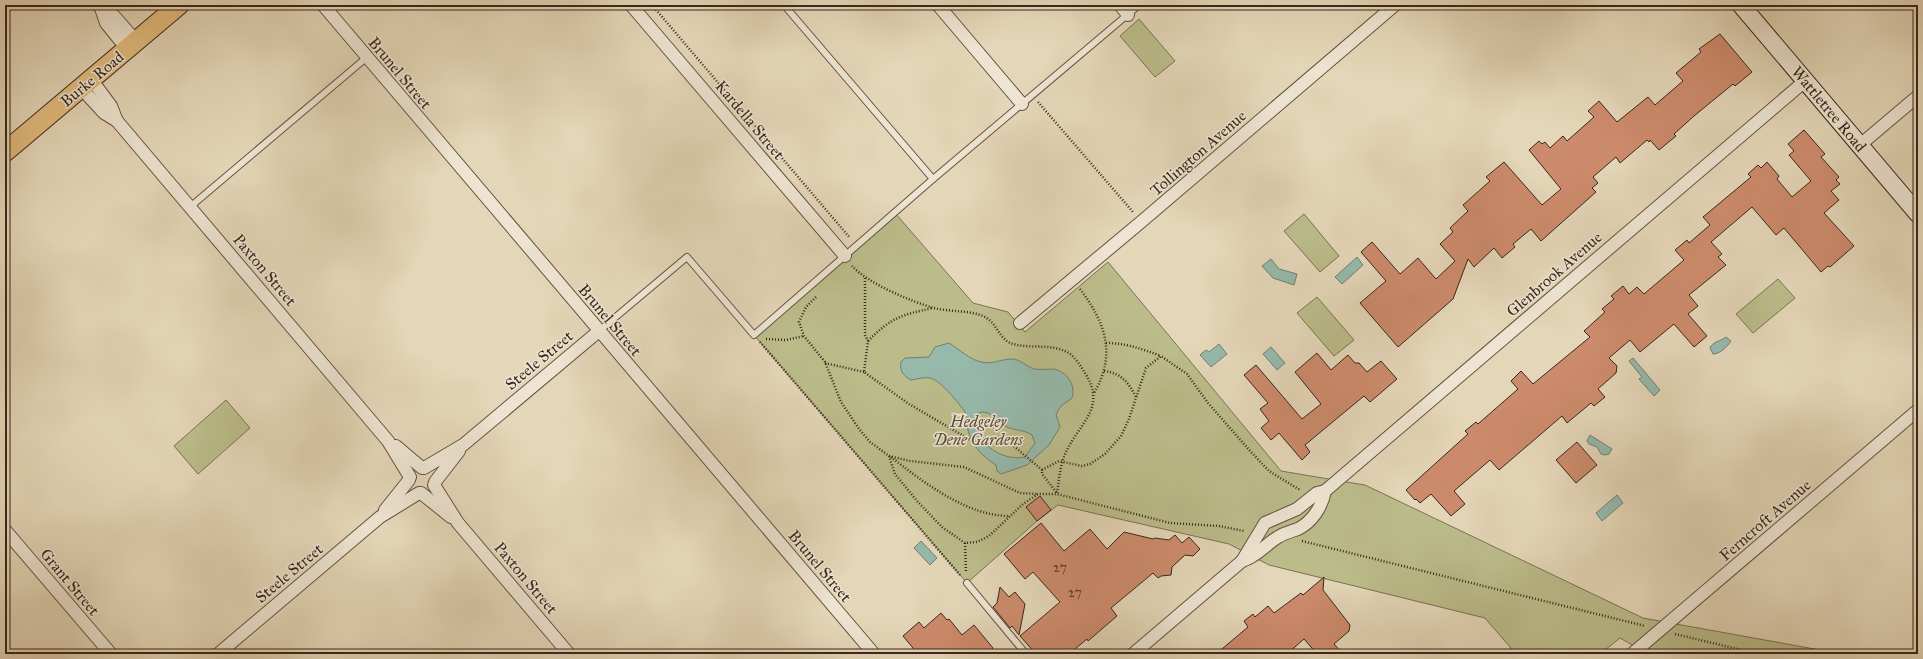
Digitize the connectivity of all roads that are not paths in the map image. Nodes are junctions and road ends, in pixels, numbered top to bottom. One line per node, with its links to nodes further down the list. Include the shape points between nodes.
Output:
1 (179, 5): 12 (main road, Burke Road)
2 (323, 5): 13 (street, Brunel Street)
3 (631, 5): 23 (street, Kardella Street)
4 (784, 5): 20 (lane)
5 (938, 5): 17 (street)
6 (1120, 5): 11 (street)
7 (1139, 5): 11 (lane)
8 (1395, 5): 24 (street, Tollington Avenue)
9 (1741, 5): 14 (main road, Wattletree Road)
10 (100, 6): 12 (street, via 106,23)
11 (1128, 15): 17 (lane)
12 (131, 45): 15 (main road, Burke Road)
13 (366, 58): 21 (lane); 25 (street, Brunel Street)
14 (1805, 81): 18 (main road, Wattletree Road); 32 (street, Glenbrook Avenue)
15 (86, 84): 19 (main road, Burke Road); 21 (street, Paxton Street, via 104,113 117,121)
16 (1918, 96): 18 (street)
17 (1022, 104): 20 (lane)
18 (1860, 145): 22 (main road, Wattletree Road)
19 (5, 152)
20 (932, 179): 23 (lane)
21 (190, 206): 27 (street, Paxton Street)
22 (1918, 214)
23 (845, 256): 25 (lane, via 754,335 687,257)
24 (1020, 323)
25 (599, 331): 28 (street, Steele Street); 42 (street, Brunel Street)
26 (1918, 410): 45 (street, Ferncroft Avenue)
27 (388, 441): 29 (street, Paxton Street); 30 (street, Paxton Street)
28 (463, 445): 29 (street, Steele Street); 31 (street, Steele Street)
29 (423, 468): 30 (street, via 415,471); 31 (street, via 431,472)
30 (410, 478): 33 (street, via 411,487); 34 (street, Steele Street)
31 (434, 483): 33 (street, via 429,491); 35 (street, Paxton Street)
32 (1325, 492): 37 (street, Glenbrook Avenue, via 1318,510 1306,525 1277,537 1251,558); 37 (street, Glenbrook Avenue, via 1317,493 1297,509 1265,523)
33 (420, 493): 34 (street, Steele Street); 35 (street, Paxton Street)
34 (380, 517): 40 (street, Steele Street)
35 (458, 523): 41 (street, Paxton Street)
36 (5, 530): 39 (street, Grant Street)
37 (1242, 561): 44 (street, Glenbrook Avenue)
38 (967, 583): 43 (lane)
39 (111, 654)
40 (218, 654)
41 (569, 654)
42 (874, 654)
43 (1026, 654)
44 (1133, 654)
45 (1632, 654)

